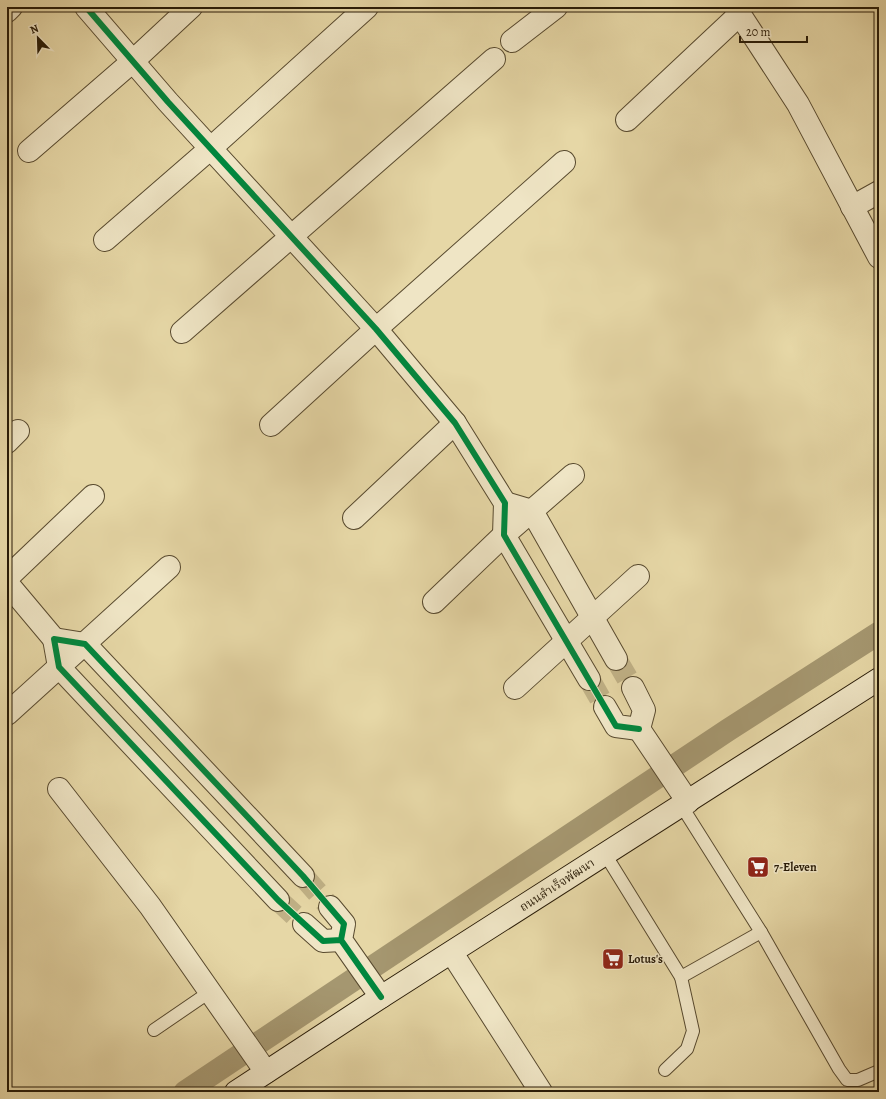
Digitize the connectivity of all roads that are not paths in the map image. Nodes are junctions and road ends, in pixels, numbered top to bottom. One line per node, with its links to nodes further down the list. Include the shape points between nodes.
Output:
1 (11, 7): 7 (street)
2 (86, 7): 10 (street)
3 (191, 7): 10 (street)
4 (367, 7): 12 (street)
5 (556, 7): 8 (street)
6 (738, 10): 11 (street); 16 (street, via 798,104)
7 (7, 11)
8 (512, 41)
9 (494, 59): 17 (street)
10 (133, 61): 12 (street); 13 (street)
11 (627, 120)
12 (211, 148): 17 (street); 18 (street)
13 (29, 151)
14 (564, 162): 20 (street)
15 (879, 192): 16 (street)
16 (852, 207): 19 (street)
17 (292, 235): 20 (street); 21 (street)
18 (104, 240)
19 (879, 257)
20 (376, 329): 22 (street); 23 (street)
21 (182, 332)
22 (456, 423): 26 (street); 28 (street)
23 (271, 425)
24 (572, 475): 27 (street)
25 (93, 496): 32 (street)
26 (505, 503): 27 (street); 29 (street)
27 (532, 511): 29 (street); 35 (street)
28 (354, 518)
29 (504, 535): 34 (street); 37 (street)
30 (169, 567): 38 (street)
31 (638, 576): 35 (street)
32 (7, 578)
33 (7, 583): 36 (street)
34 (434, 602)
35 (592, 617): 37 (street); 39 (street)
36 (54, 639): 38 (street); 40 (street)
37 (567, 641): 41 (street); 43 (street)
38 (84, 644): 40 (street); 51 (street)
39 (616, 659)
40 (60, 667): 46 (street); 52 (street)
41 (589, 679)
42 (879, 679): 49 (street, ถนนสำเร็จพัฒนา)
43 (515, 688)
44 (633, 688): 47 (street, via 644,710)
45 (605, 707): 47 (street, via 616,726)
46 (7, 714)
47 (641, 733): 49 (street, via 672,779)
48 (59, 789): 59 (street, via 150,906)
49 (684, 804): 50 (street, ถนนสำเร็จพัฒนา); 55 (lane)
50 (605, 854): 57 (street, ถนนสำเร็จพัฒนา); 58 (lane)
51 (303, 876)
52 (278, 900)
53 (330, 907): 56 (street, via 344,924)
54 (304, 924): 56 (street, via 323,940)
55 (761, 932): 58 (lane); 64 (lane, via 839,1070 848,1080 858,1080)
56 (344, 943): 60 (street)
57 (452, 953): 60 (street, ถนนสำเร็จพัฒนา); 66 (street)
58 (681, 977): 62 (lane, via 693,1031 687,1049)
59 (210, 991): 61 (lane); 63 (street)
60 (381, 997): 63 (street, ถนนสำเร็จพัฒนา)
61 (154, 1030)
62 (665, 1070)
63 (266, 1072): 65 (street, ถนนสำเร็จพัฒนา)
64 (879, 1072)
65 (236, 1092)
66 (541, 1092)

